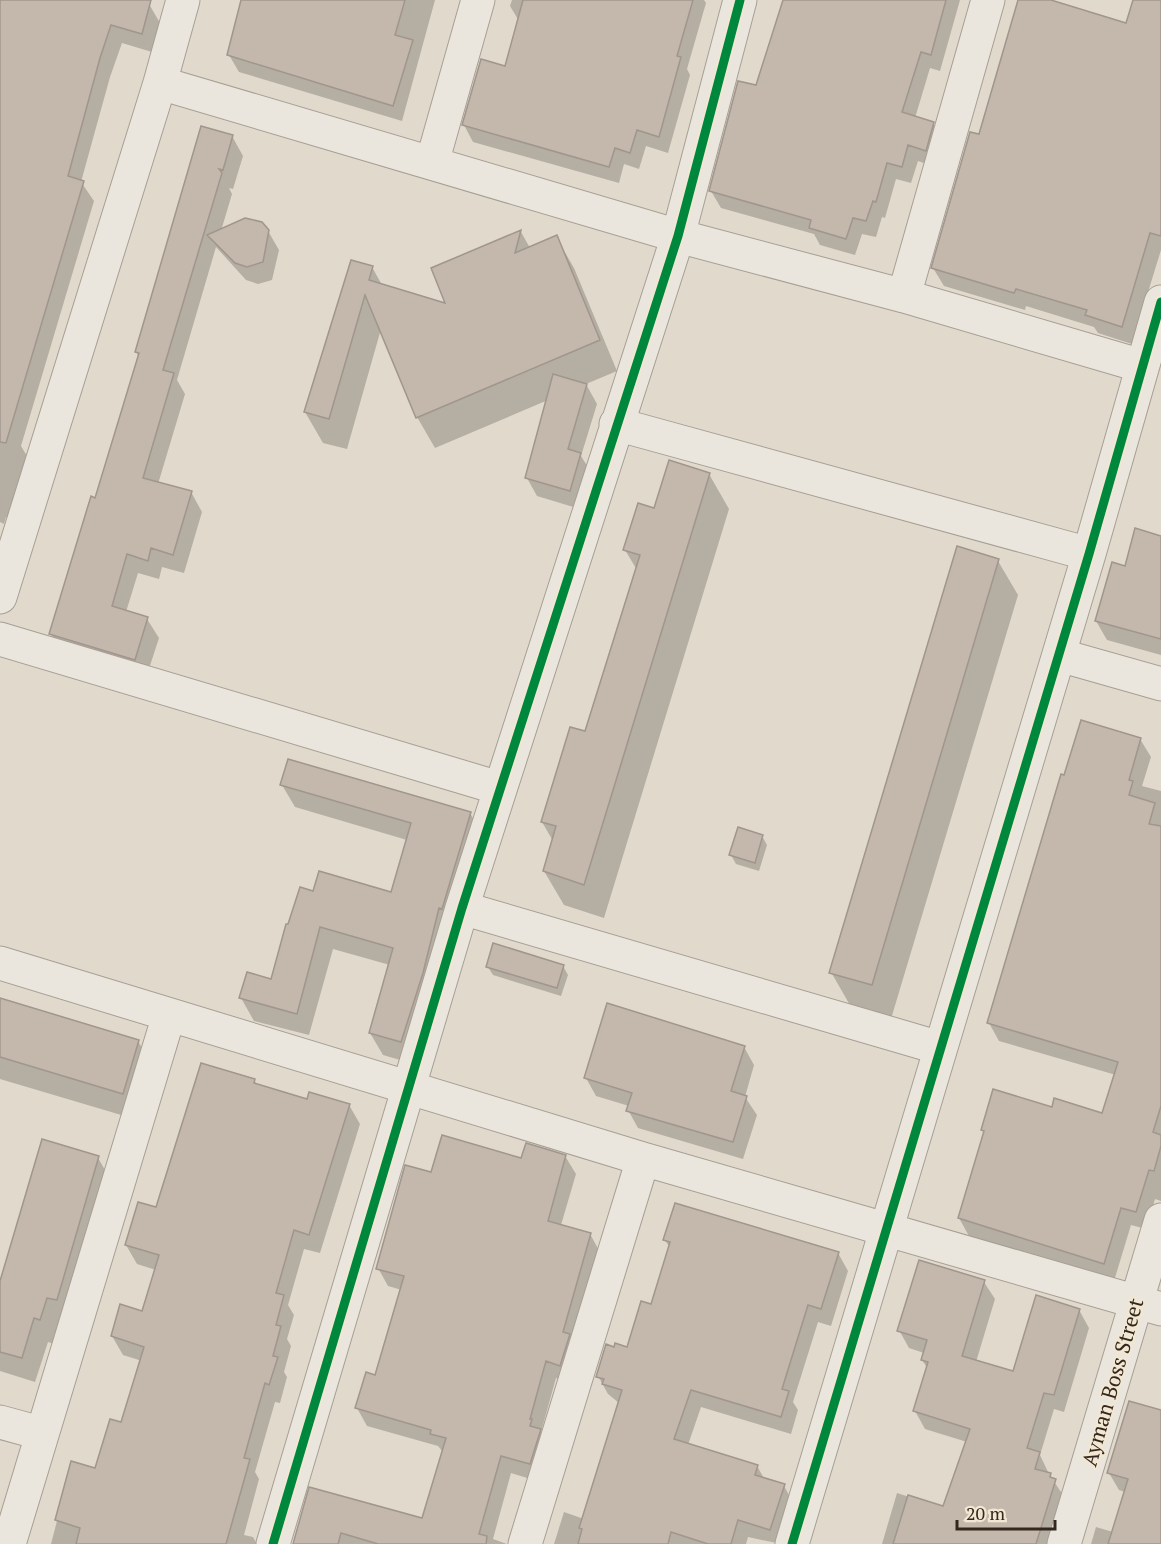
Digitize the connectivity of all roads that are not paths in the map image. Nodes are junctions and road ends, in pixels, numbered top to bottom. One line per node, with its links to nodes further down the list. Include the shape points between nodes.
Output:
1 (183, 0): 5 (street)
2 (478, 0): 6 (street)
3 (740, 0): 7 (street)
4 (988, 0): 8 (street)
5 (160, 84): 6 (street); 13 (street)
6 (432, 163): 7 (street)
7 (678, 236): 8 (street); 11 (street)
8 (904, 296): 10 (street)
9 (1161, 302): 10 (street)
10 (1142, 366): 12 (street)
11 (616, 424): 12 (street); 17 (street)
12 (1089, 554): 15 (street)
13 (1, 592)
14 (0, 639): 17 (street)
15 (1059, 655): 16 (street); 21 (street)
16 (1161, 684)
17 (500, 788): 18 (street)
18 (462, 908): 21 (street); 22 (street)
19 (0, 963): 20 (street)
20 (169, 1015): 22 (street); 28 (street)
21 (940, 1048): 25 (street)
22 (408, 1087): 23 (street); 30 (street)
23 (644, 1159): 25 (street); 31 (street)
24 (1161, 1220): 26 (street, Ayman Boss Street)
25 (886, 1231): 26 (street); 32 (street)
26 (1148, 1305): 33 (street, Ayman Boss Street)
27 (0, 1422): 28 (street)
28 (40, 1432): 29 (street)
29 (9, 1544)
30 (273, 1544)
31 (525, 1544)
32 (792, 1544)
33 (1064, 1544)

